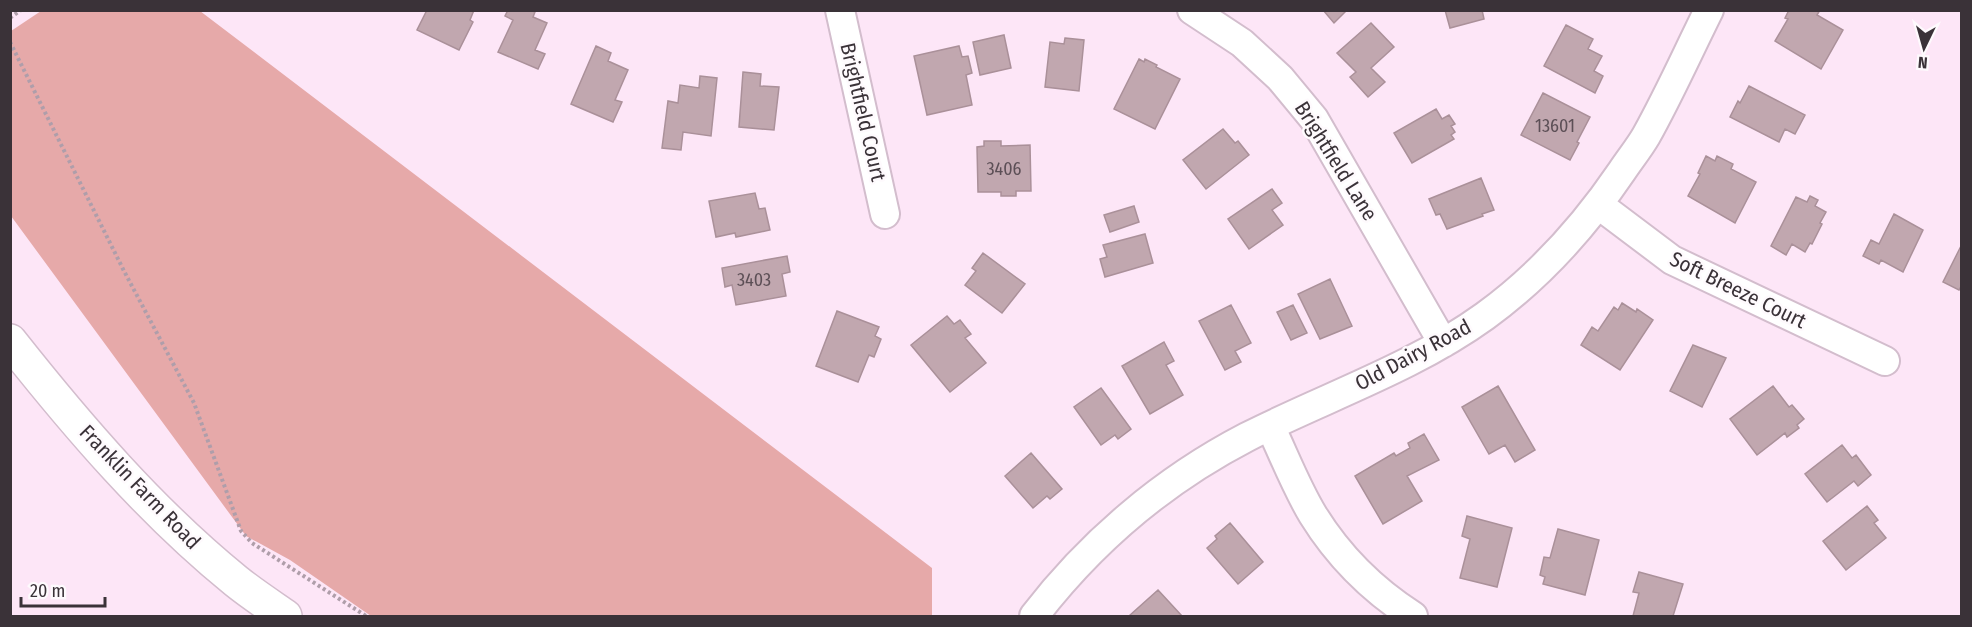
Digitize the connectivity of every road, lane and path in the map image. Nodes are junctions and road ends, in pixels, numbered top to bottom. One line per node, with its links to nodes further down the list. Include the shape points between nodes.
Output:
1 (21, 10): 5 (path)
2 (840, 10): 8 (street, Brightfield Court)
3 (1709, 10): 7 (street, Old Dairy Road, via 1645,137)
4 (1194, 11): 10 (street, Brightfield Lane, via 1242,43 1280,78 1314,119)
5 (10, 18)
6 (10, 42): 14 (path, via 194,403 241,531 252,543)
7 (1599, 205): 10 (street, Old Dairy Road, via 1530,279 1484,317); 11 (street, Soft Breeze Court, via 1672,260)
8 (885, 214)
9 (10, 341): 13 (main road, Franklin Farm Road, via 122,474 177,530 237,582)
10 (1443, 343): 12 (street, Old Dairy Road)
11 (1885, 361)
12 (1270, 426): 15 (street, Old Dairy Road, via 1191,470 1148,501 1100,542); 16 (street, via 1311,513 1336,549 1366,582)
13 (285, 616)
14 (366, 616)
15 (1034, 616)
16 (1413, 616)

